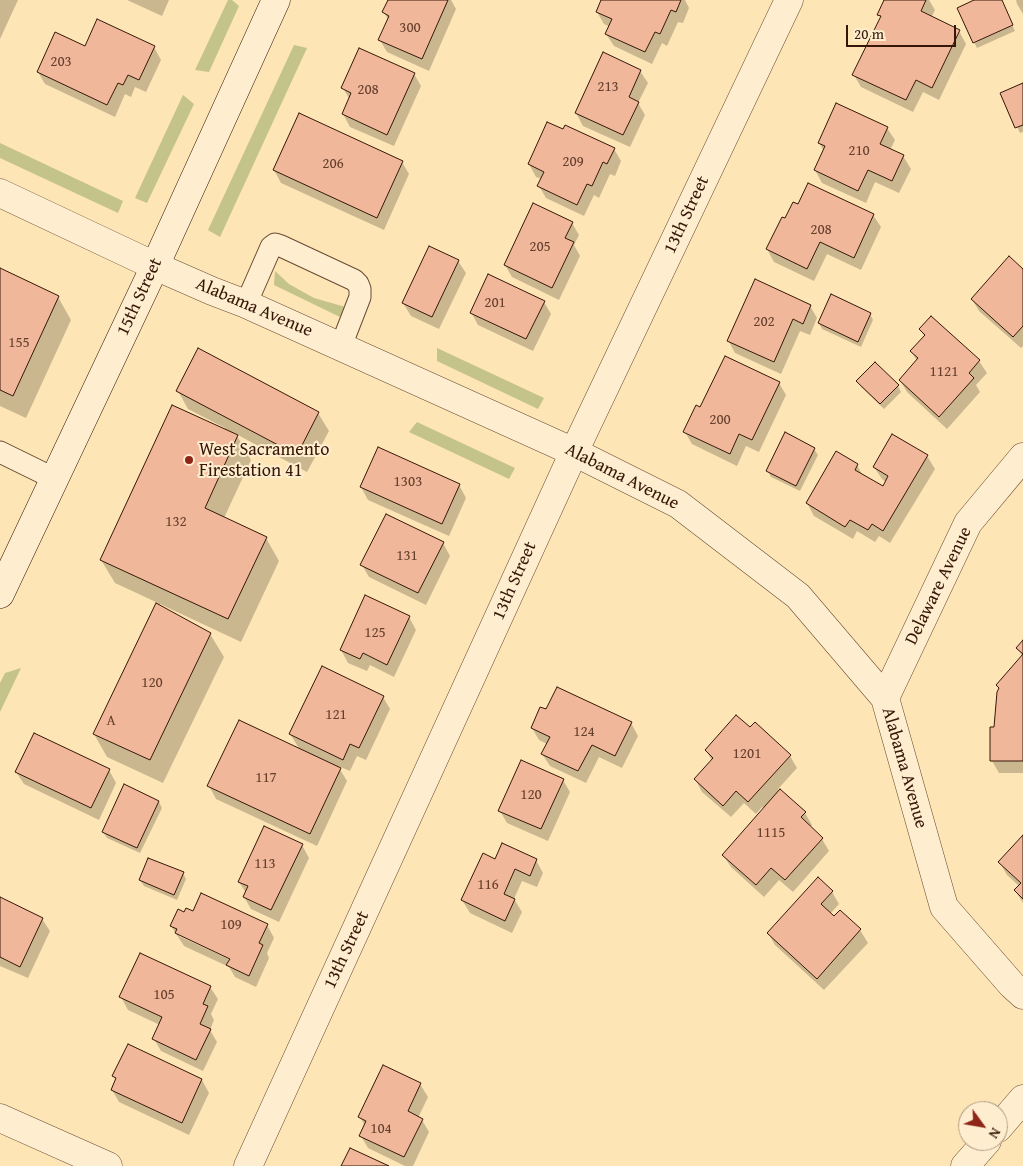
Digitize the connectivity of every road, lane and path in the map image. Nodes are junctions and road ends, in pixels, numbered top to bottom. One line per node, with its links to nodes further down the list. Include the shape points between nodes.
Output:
1 (276, 0): 4 (street, 15th Street)
2 (789, 0): 8 (street, 13th Street)
3 (0, 194): 4 (street, Alabama Avenue)
4 (155, 266): 5 (street, Alabama Avenue); 10 (street, 15th Street)
5 (246, 304): 6 (street, Alabama Avenue); 6 (lane, via 273,245 281,246 358,284 360,297)
6 (341, 346): 8 (street, Alabama Avenue)
7 (0, 452): 10 (lane)
8 (574, 452): 12 (street, Alabama Avenue, via 678,504 798,596); 19 (street, 13th Street)
9 (1023, 458): 12 (street, Delaware Avenue, via 968,523)
10 (53, 478): 11 (street, 15th Street)
11 (0, 594)
12 (885, 698): 13 (street, Alabama Avenue, via 944,907)
13 (1023, 995)
14 (1023, 1099): 15 (street)
15 (1008, 1116)
16 (0, 1118): 18 (street)
17 (978, 1151): 20 (street)
18 (108, 1166)
19 (248, 1166)
20 (965, 1166)

